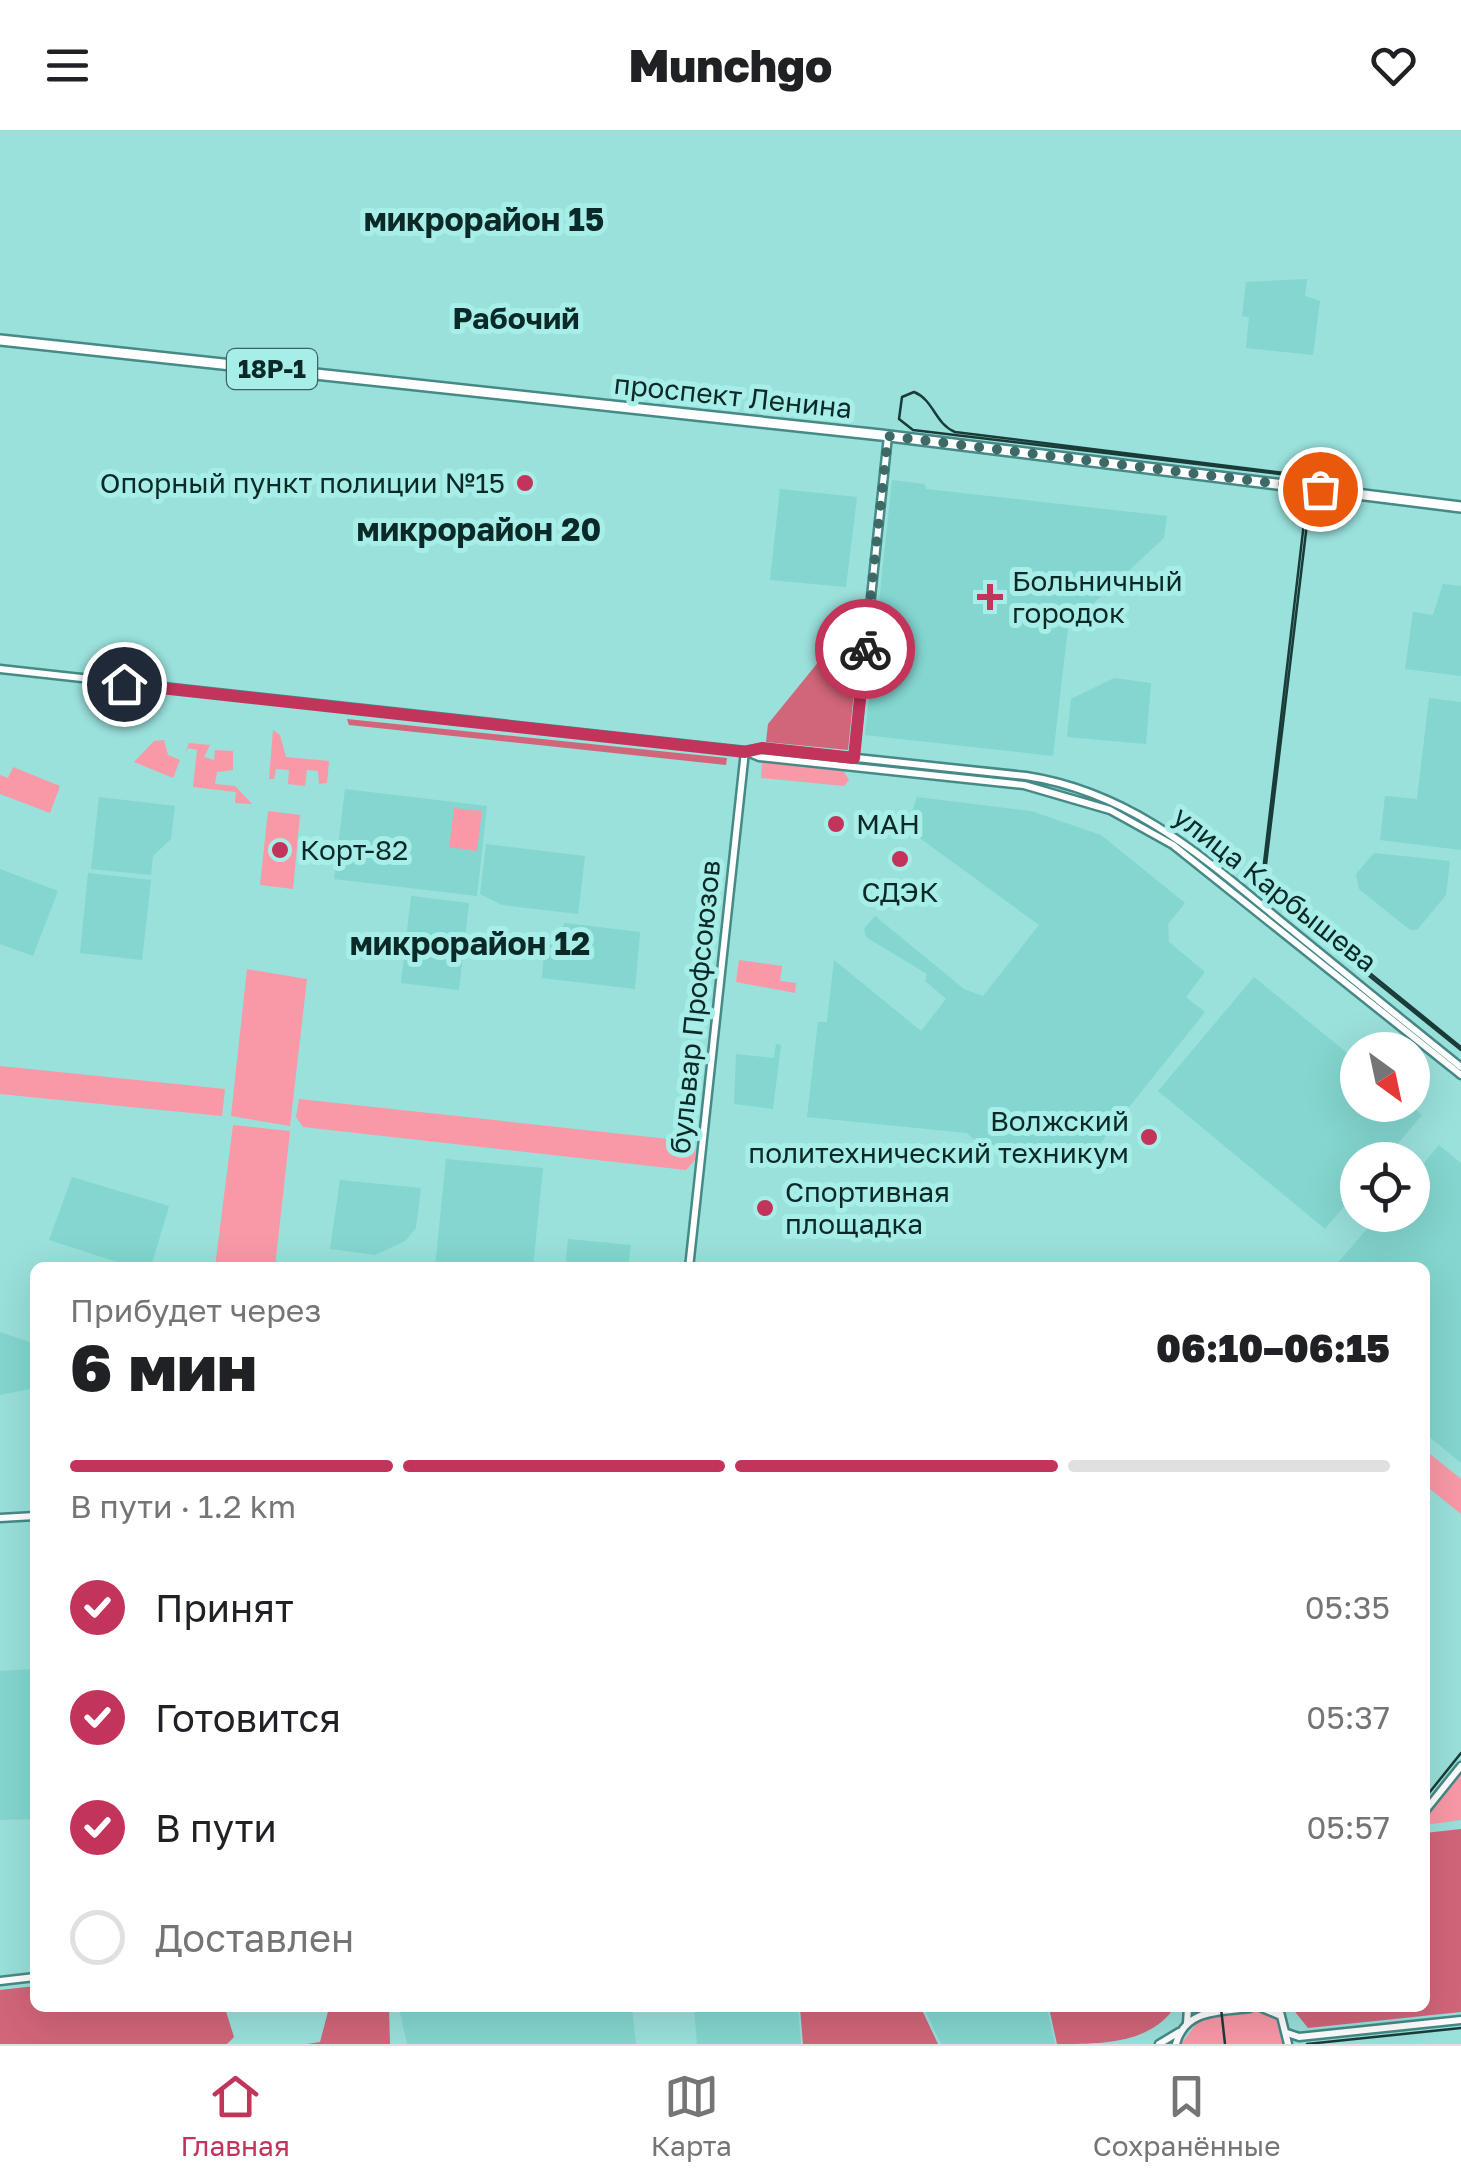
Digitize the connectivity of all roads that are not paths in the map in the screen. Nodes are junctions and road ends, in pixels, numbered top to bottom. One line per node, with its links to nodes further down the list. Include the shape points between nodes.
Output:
1 (0, 340): 2 (main road, проспект Ленина / 18Р-1)
2 (888, 436): 3 (main road, проспект Ленина / 18Р-1); 7 (street)
3 (1461, 506)
4 (0, 670): 5 (street, улица Карбышева)
5 (745, 752): 6 (street, улица Карбышева); 7 (street, улица Карбышева, via 762,748); 8 (street, бульвар Профсоюзов)
6 (759, 758): 7 (street, улица Карбышева); 8 (street)
7 (854, 762): 9 (street, улица Карбышева, via 1056,781 1143,815); 10 (street, улица Карбышева, via 1024,785 1139,824)
8 (744, 769): 11 (street, бульвар Профсоюзов)
9 (1461, 1067)
10 (1461, 1075)
11 (690, 1262)
12 (30, 1516): 13 (street)
13 (0, 1518)
14 (1461, 1766): 15 (street)
15 (1430, 1804)
16 (30, 1978): 17 (street)
17 (0, 1981)
18 (1191, 2012): 24 (street)
19 (1213, 2012): 24 (street)
20 (1271, 2012): 22 (street)
21 (1280, 2012): 22 (street)
22 (1282, 2017): 26 (street)
23 (1461, 2020): 26 (street)
24 (1187, 2023): 25 (street)
25 (1180, 2031): 27 (street); 28 (street)
26 (1293, 2042)
27 (1159, 2044)
28 (1176, 2044)

